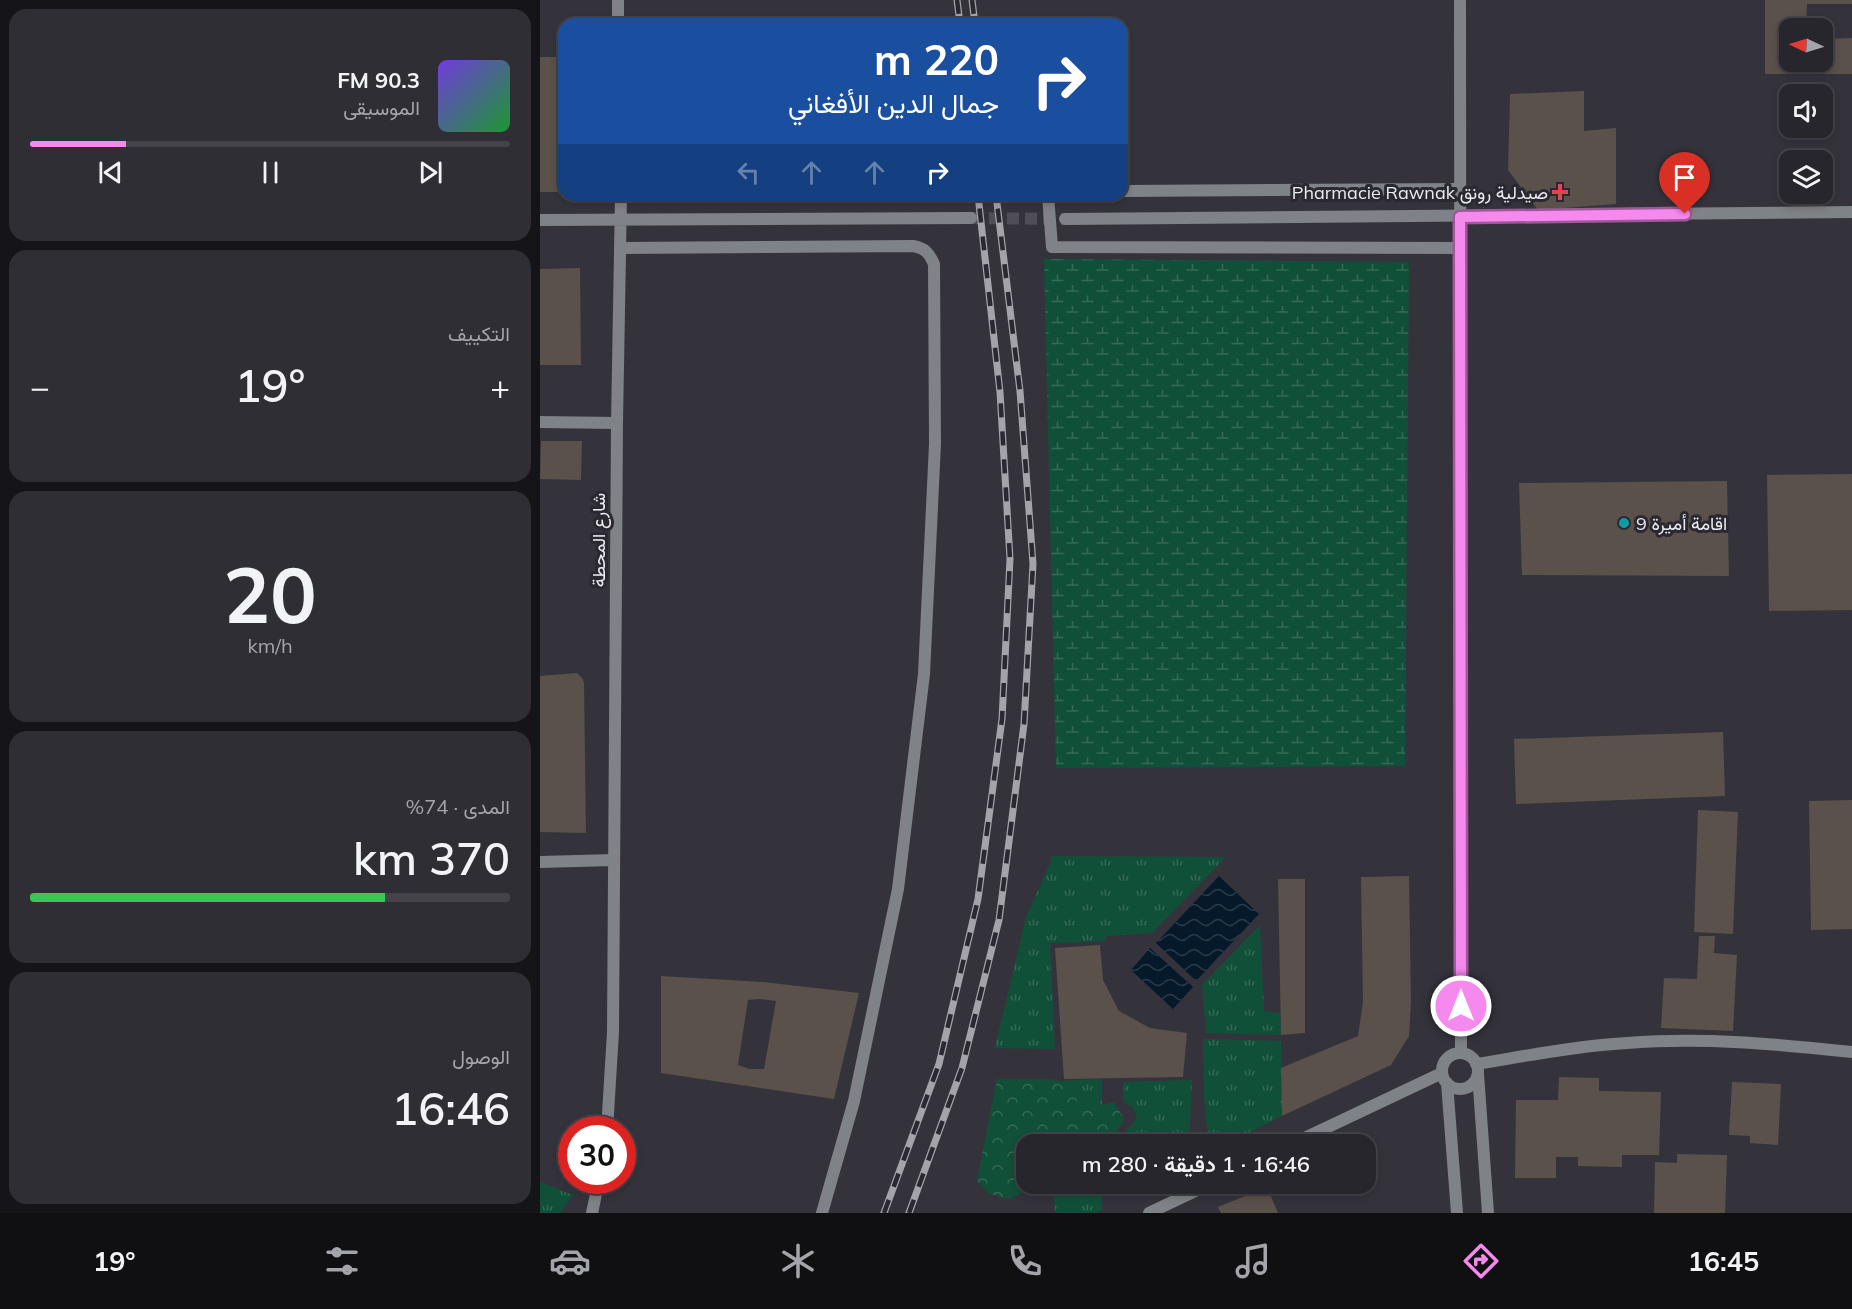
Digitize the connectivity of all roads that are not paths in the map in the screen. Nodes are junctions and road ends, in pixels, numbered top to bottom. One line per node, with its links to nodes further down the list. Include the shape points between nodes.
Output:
1 (618, 0): 3 (street)
2 (1460, 0): 4 (street)
3 (618, 18)
4 (1460, 189): 5 (street); 9 (street)
5 (1128, 191)
6 (621, 201): 13 (street, شارع المحطة)
7 (1048, 201): 15 (street, via 1052,247)
8 (1852, 213): 9 (street)
9 (1460, 217): 11 (street); 15 (street)
10 (971, 218): 13 (street)
11 (1065, 219)
12 (540, 220): 13 (street)
13 (620, 221): 14 (street, شارع المحطة)
14 (620, 248): 17 (street, شارع المحطة); 29 (street, via 913,246 922,248 934,264 935,444 924,674 898,889 854,1101)
15 (1461, 248): 21 (street)
16 (540, 422): 17 (street)
17 (617, 423): 18 (street, شارع المحطة)
18 (614, 860): 19 (street); 24 (street, شارع المحطة, via 613,1032)
19 (540, 862)
20 (1852, 1052): 22 (street, via 1757,1042 1661,1041 1594,1046)
21 (1461, 1053): 22 (street, via 1470,1056); 23 (street, via 1445,1061)
22 (1477, 1069): 23 (street, via 1473,1084 1462,1089 1451,1087); 32 (street)
23 (1444, 1078): 25 (street); 31 (street)
24 (608, 1116)
25 (1315, 1134)
26 (596, 1194): 28 (street)
27 (1189, 1194): 30 (street)
28 (592, 1213)
29 (822, 1213)
30 (1149, 1213)
31 (1457, 1213)
32 (1488, 1213)

